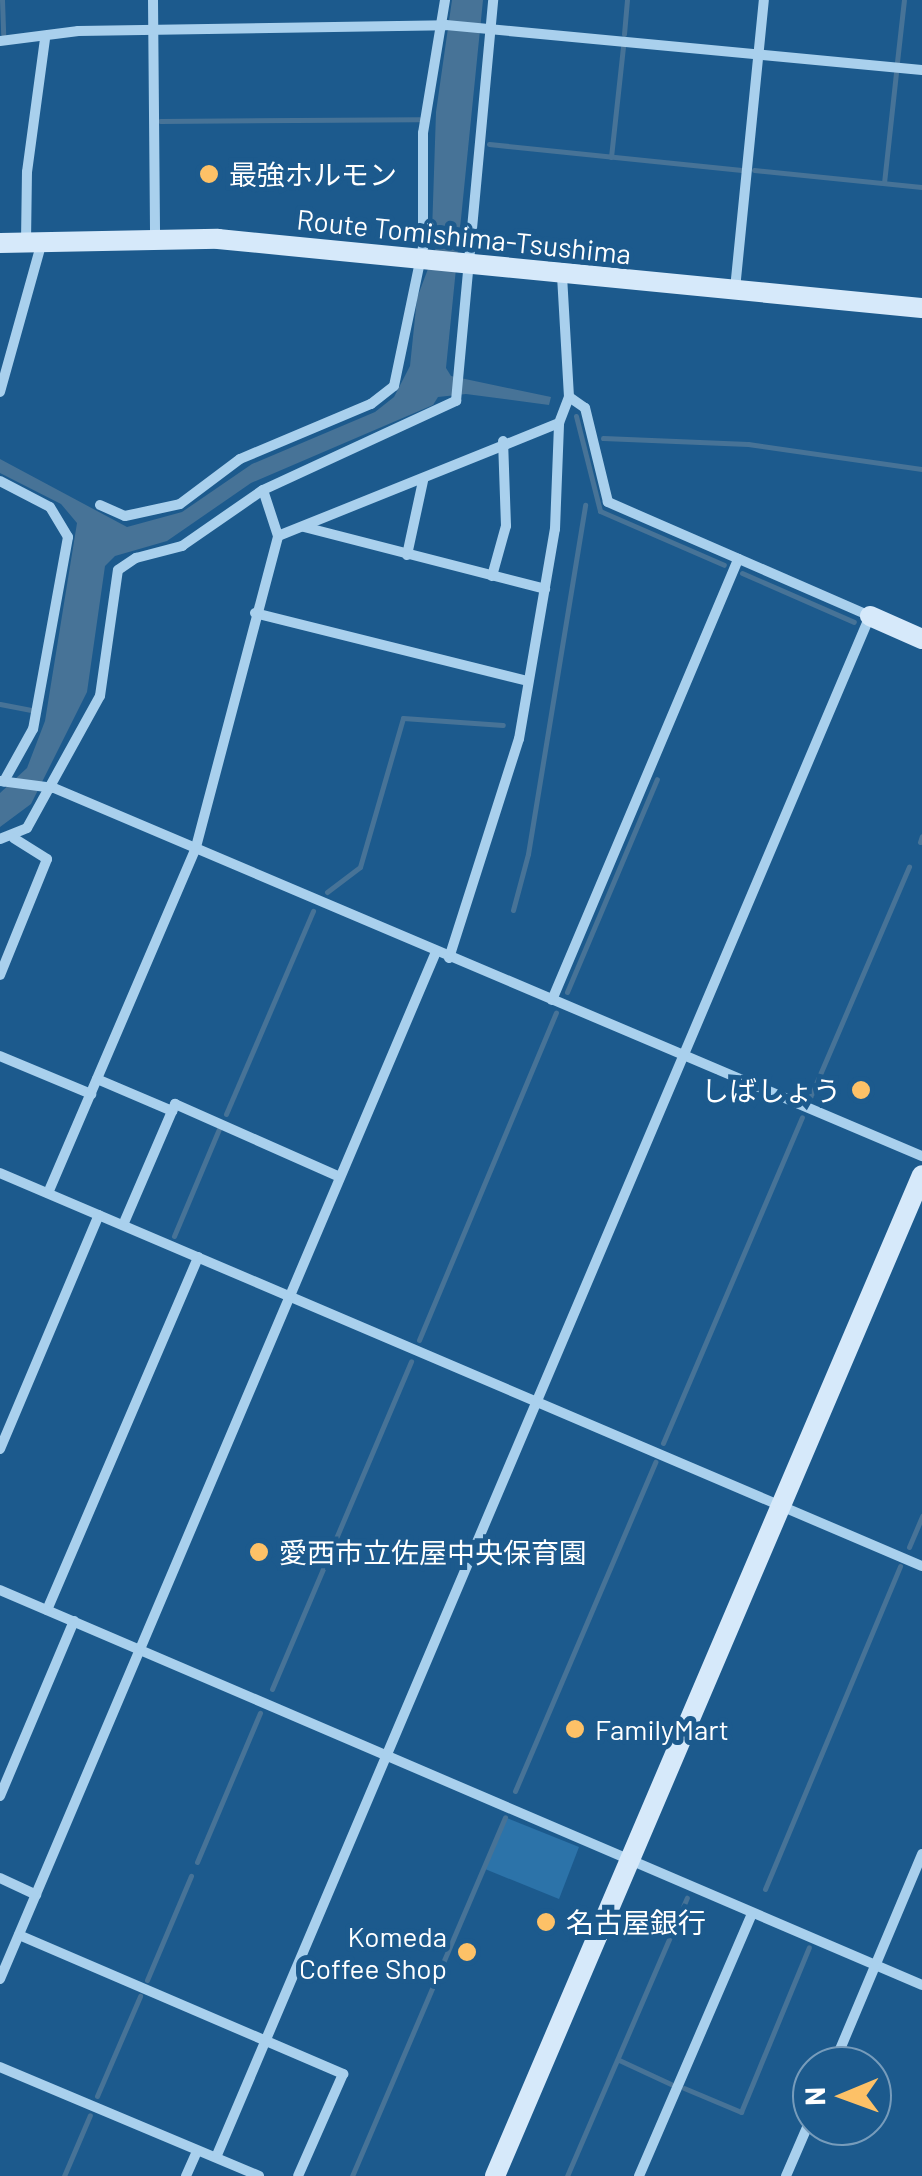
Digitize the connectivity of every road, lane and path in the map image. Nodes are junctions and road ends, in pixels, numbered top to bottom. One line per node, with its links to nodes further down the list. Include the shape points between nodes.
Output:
1 (153, 0): 7 (street)
2 (445, 0): 5 (street)
3 (493, 0): 6 (street)
4 (764, 0): 10 (street)
5 (445, 25): 6 (street); 7 (street); 15 (street, via 423,133)
6 (487, 27): 10 (street); 16 (street)
7 (153, 30): 8 (street); 12 (street)
8 (46, 38): 9 (street); 13 (street, via 27,172)
9 (0, 41)
10 (758, 54): 11 (street); 18 (street)
11 (922, 70)
12 (155, 237): 13 (street, Route Tomishima-Tsushima); 15 (street, Route Tomishima-Tsushima)
13 (34, 242): 14 (street, Route Tomishima-Tsushima); 20 (street)
14 (0, 243)
15 (422, 260): 16 (street, Route Tomishima-Tsushima); 27 (street, via 398,376 379,400 240,459 180,504 126,516)
16 (467, 265): 17 (street, Route Tomishima-Tsushima); 26 (street, via 456,397)
17 (562, 274): 18 (street, Route Tomishima-Tsushima); 21 (street)
18 (735, 290): 19 (street, Route Tomishima-Tsushima)
19 (922, 308)
20 (0, 392)
21 (569, 397): 22 (street); 31 (street, via 585,408 608,502)
22 (559, 423): 23 (street); 33 (street, via 552,458 555,529)
23 (503, 441): 25 (street); 32 (street, via 506,526)
24 (0, 481): 38 (street, via 50,508 68,537 33,730)
25 (422, 481): 28 (street); 30 (street)
26 (262, 490): 29 (street); 39 (street, via 182,546 130,560 118,570 100,696)
27 (100, 505)
28 (303, 526): 29 (street); 30 (street)
29 (278, 536): 34 (street)
30 (407, 555): 32 (street)
31 (738, 558): 35 (street); 46 (street)
32 (492, 576): 33 (street)
33 (544, 589): 37 (street)
34 (255, 613): 37 (street); 42 (street)
35 (870, 616): 36 (street); 48 (street)
36 (922, 639)
37 (528, 681): 44 (street, via 519,739)
38 (5, 782): 39 (street)
39 (48, 788): 40 (street); 42 (street)
40 (14, 838): 41 (street); 45 (street, via 47,859)
41 (0, 839)
42 (196, 848): 43 (street); 49 (street)
43 (436, 952): 44 (street); 55 (street)
44 (450, 958): 46 (street)
45 (0, 975)
46 (552, 1000): 48 (street)
47 (0, 1056): 50 (street)
48 (683, 1057): 52 (street); 61 (street)
49 (97, 1079): 50 (street); 51 (street)
50 (90, 1094): 56 (street)
51 (172, 1111): 55 (street, via 174,1104 228,1125 250,1141); 58 (street)
52 (922, 1156)
53 (922, 1175): 63 (street)
54 (1, 1176): 56 (street)
55 (340, 1178): 60 (street)
56 (48, 1193): 57 (street)
57 (99, 1215): 58 (street); 62 (street)
58 (123, 1225): 59 (street)
59 (198, 1257): 60 (street); 66 (street)
60 (291, 1296): 61 (street); 68 (street)
61 (535, 1400): 63 (street); 69 (street)
62 (0, 1450)
63 (781, 1506): 64 (street); 72 (street)
64 (922, 1566)
65 (0, 1590): 66 (street)
66 (48, 1610): 67 (street)
67 (74, 1621): 68 (street); 70 (street)
68 (140, 1651): 69 (street); 74 (street)
69 (385, 1756): 72 (street); 80 (street)
70 (0, 1796)
71 (922, 1854): 77 (street)
72 (631, 1861): 75 (street); 89 (street)
73 (0, 1878): 74 (street)
74 (36, 1894): 76 (street)
75 (752, 1914): 77 (street); 90 (street)
76 (18, 1936): 78 (street); 80 (street)
77 (876, 1966): 79 (street); 81 (street)
78 (0, 1979)
79 (922, 1986)
80 (265, 2042): 85 (street); 88 (street, via 343,2074)
81 (842, 2046)
82 (0, 2067): 84 (street)
83 (799, 2146): 91 (street)
84 (196, 2151): 85 (street); 86 (street)
85 (217, 2155): 87 (street)
86 (186, 2176)
87 (260, 2176)
88 (298, 2176)
89 (495, 2176)
90 (638, 2176)
91 (786, 2176)

